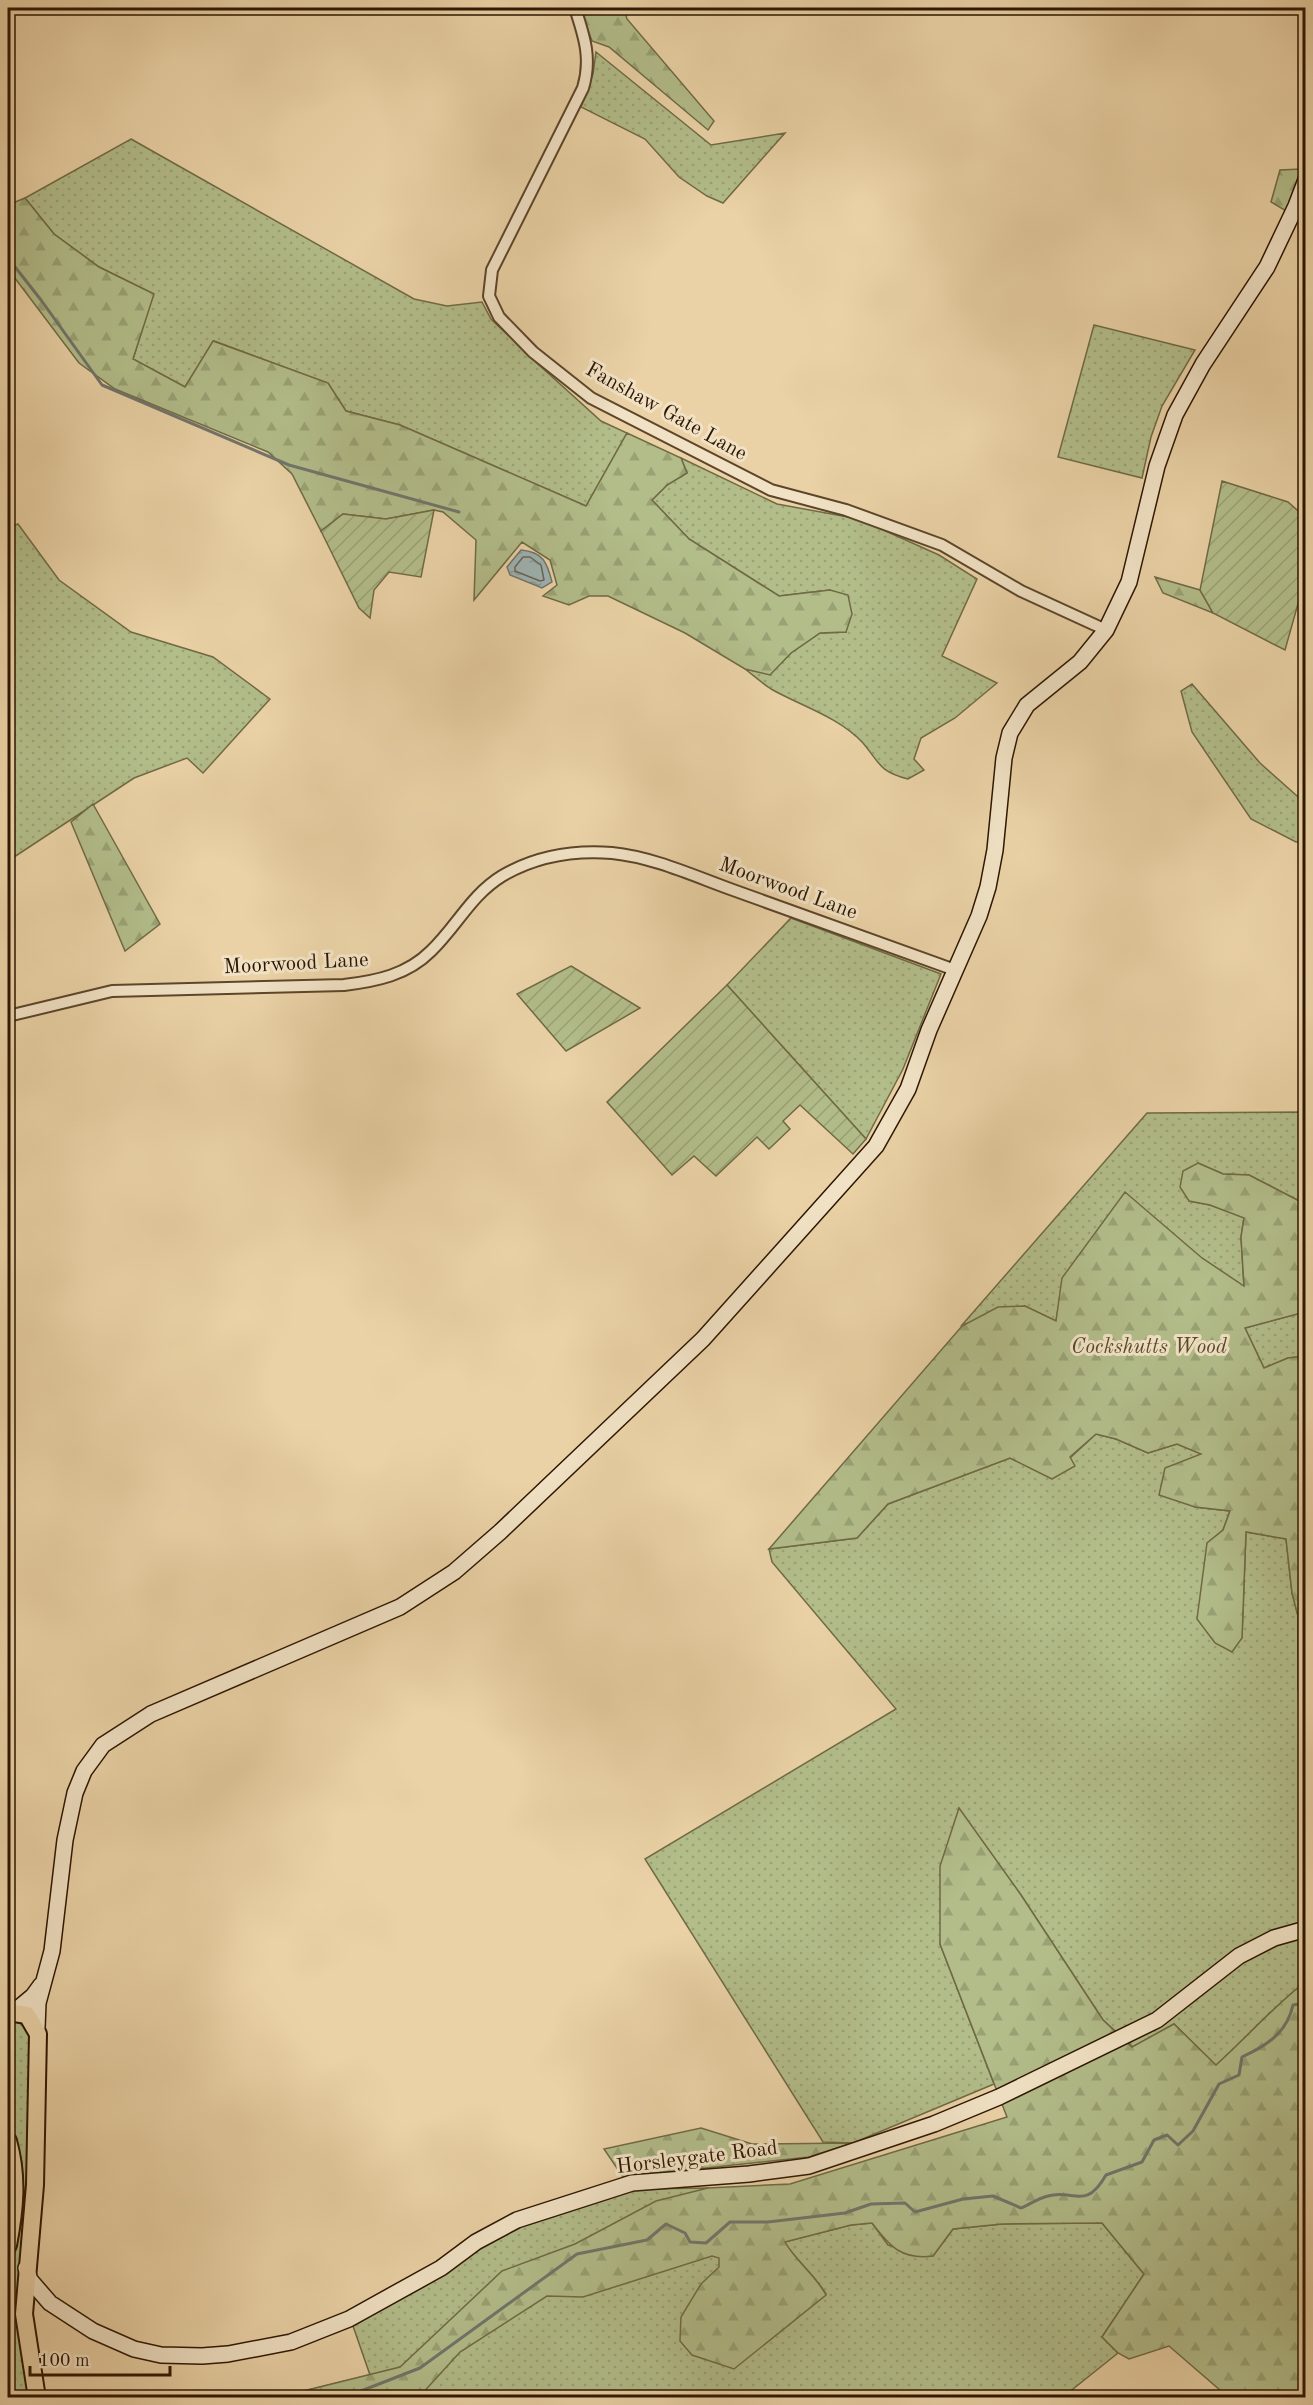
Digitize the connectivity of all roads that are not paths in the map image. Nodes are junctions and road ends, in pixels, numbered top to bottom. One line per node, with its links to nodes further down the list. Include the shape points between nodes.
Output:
1 (575, 8): 3 (street, Fanshaw Gate Lane, via 587,47 588,73 492,270 489,297 499,316 542,360 591,398 694,452 771,490 846,510 942,545 1021,591)
2 (1305, 180): 3 (main road, via 1267,267 1198,372 1175,415 1157,466 1129,582)
3 (1106, 630): 4 (main road, via 1080,662 1027,705 1010,733 988,887)
4 (955, 970): 5 (street, Moorwood Lane, via 672,868 614,854 561,853 511,870 489,884 431,951 413,966 373,982 121,990); 7 (main road, via 892,1120 855,1171 703,1339 500,1532 438,1585 400,1607 151,1714 118,1733 98,1751 75,1793 60,1866 52,1951)
5 (8, 1016)
6 (1305, 1929): 13 (main road, Horsleygate Road, via 1274,1938 1239,1956 1157,2020 999,2097 934,2124 808,2166 632,2183 517,2220 349,2319 291,2342 228,2354 161,2355 101,2336)
7 (43, 1982): 8 (main road, via 33,1996); 9 (main road)
8 (10, 2011): 9 (main road, via 27,2015)
9 (36, 2028): 12 (main road, via 39,2040 35,2185)
10 (8, 2141): 11 (main road, via 15,2193)
11 (8, 2245)
12 (26, 2268): 13 (main road, Horsleygate Road, via 30,2280); 14 (main road)
13 (50, 2302): 14 (main road, via 33,2304)
14 (24, 2314): 15 (main road)
15 (37, 2397)

